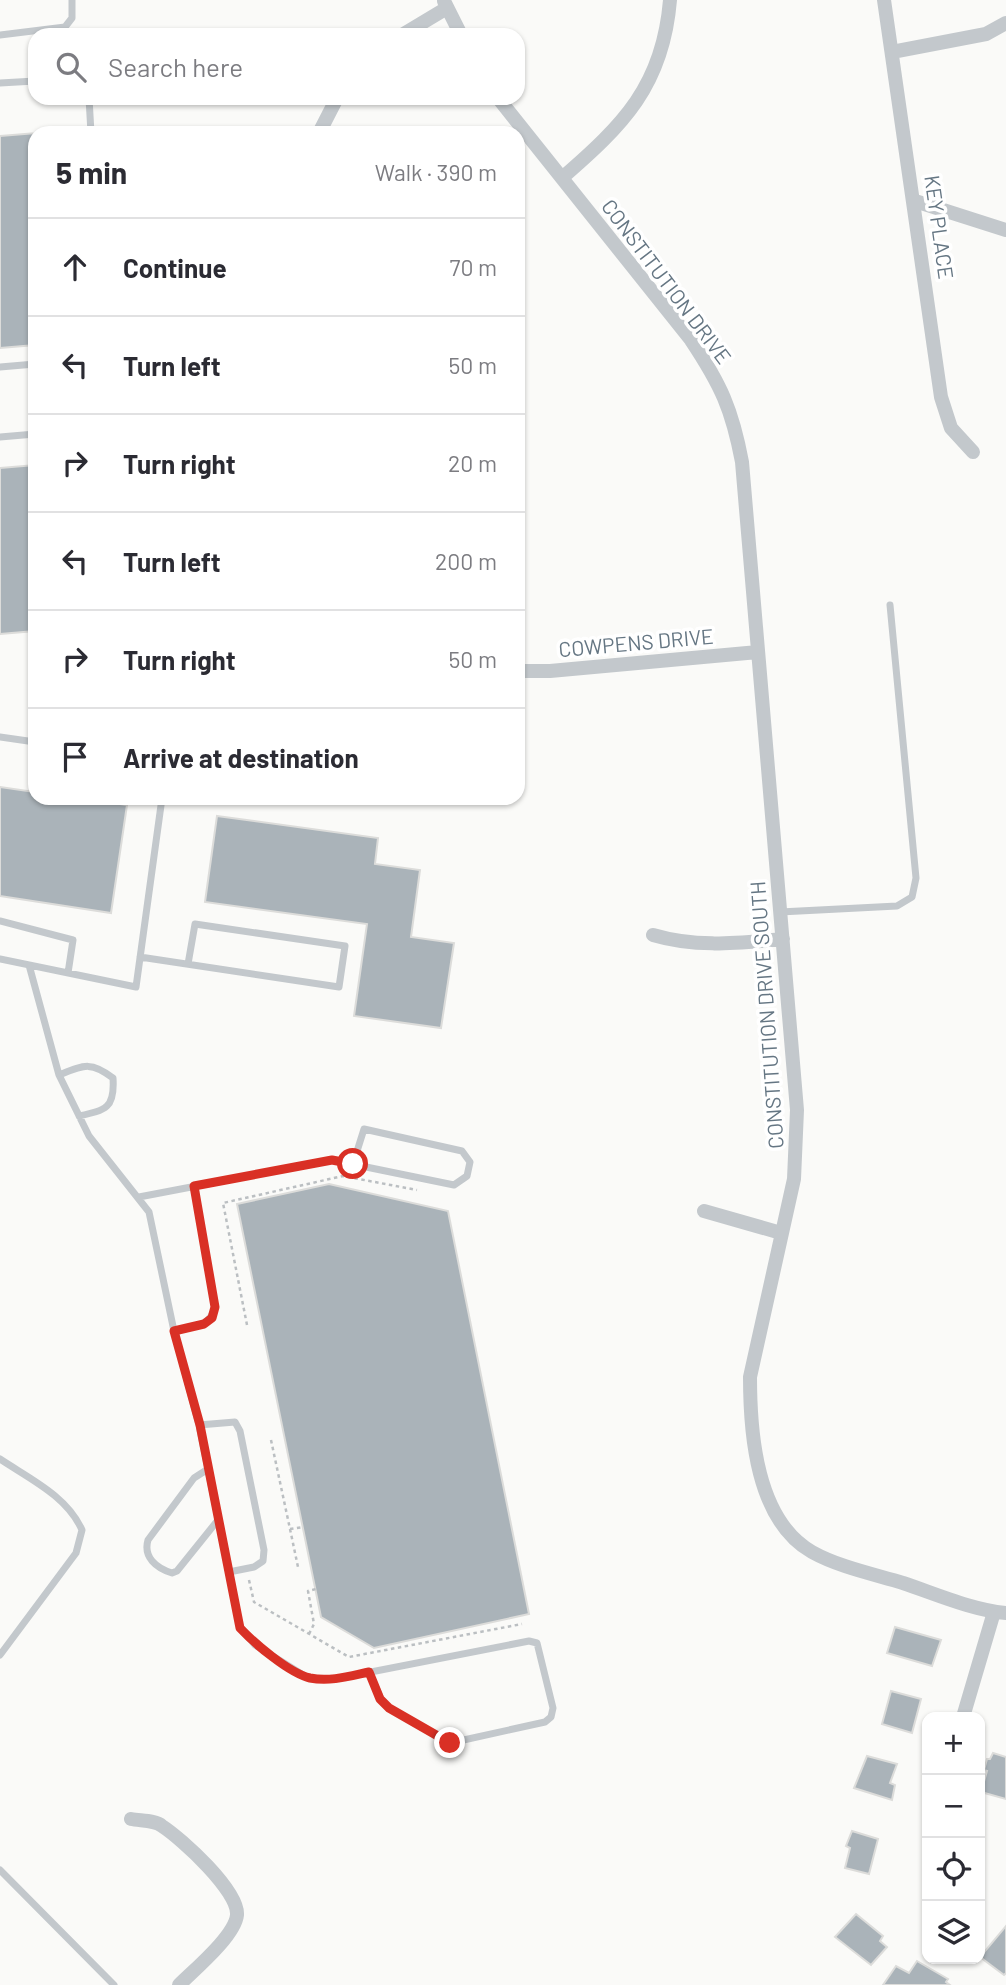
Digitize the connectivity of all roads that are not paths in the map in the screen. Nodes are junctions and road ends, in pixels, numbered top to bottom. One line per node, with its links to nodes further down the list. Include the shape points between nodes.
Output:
1 (72, 0): 6 (lane, via 72,18 65,27)
2 (670, 0): 21 (street, via 656,65 637,103 611,136)
3 (884, 0): 11 (street, KEY PLACE)
4 (445, 4): 7 (street); 8 (street)
5 (1006, 23): 11 (street, via 986,34)
6 (57, 28)
7 (412, 28)
8 (457, 28)
9 (28, 32): 10 (lane)
10 (0, 35)
11 (892, 52): 22 (street, KEY PLACE)
12 (28, 81): 13 (lane)
13 (0, 83)
14 (89, 105): 17 (lane)
15 (333, 105): 18 (street)
16 (504, 105): 19 (street, CONSTITUTION DRIVE)
17 (91, 126)
18 (322, 126)
19 (520, 126)
20 (525, 132): 21 (street, CONSTITUTION DRIVE)
21 (562, 178): 30 (street, CONSTITUTION DRIVE, via 691,340 734,418)
22 (915, 201): 23 (street); 28 (street, KEY PLACE, via 941,397 951,428)
23 (1006, 230)
24 (28, 365): 25 (lane)
25 (0, 367)
26 (28, 435): 27 (lane)
27 (0, 437)
28 (972, 452)
29 (890, 605): 36 (lane, via 916,878 912,897 897,906)
30 (758, 652): 31 (street, COWPENS DRIVE); 32 (street, CONSTITUTION DRIVE)
31 (525, 671)
32 (765, 723): 36 (street, CONSTITUTION DRIVE SOUTH)
33 (0, 737): 34 (lane)
34 (28, 741)
35 (161, 805): 40 (lane)
36 (780, 912): 39 (street, CONSTITUTION DRIVE SOUTH)
37 (0, 921): 44 (lane, via 73,940)
38 (653, 936): 39 (street, via 683,944 714,945)
39 (783, 939): 51 (street, CONSTITUTION DRIVE SOUTH, via 797,1148)
40 (140, 957): 42 (lane); 44 (lane, via 136,987)
41 (0, 959): 43 (lane)
42 (188, 964): 42 (lane, via 339,987 345,946 195,924)
43 (29, 965): 44 (lane); 45 (lane)
44 (68, 973)
45 (59, 1075): 46 (lane); 46 (lane, via 83,1065 99,1067 113,1078 114,1096 103,1110)
46 (79, 1116): 49 (lane, via 89,1136)
47 (353, 1164): 47 (lane, via 454,1185 467,1175 470,1162 462,1151 364,1129); 48 (lane, via 332,1160)
48 (194, 1186): 49 (lane); 52 (lane, via 215,1307 204,1324)
49 (139, 1197): 52 (lane, via 149,1212)
50 (704, 1211): 51 (street)
51 (781, 1233): 58 (street, CONSTITUTION DRIVE SOUTH, via 755,1344 750,1406 768,1496 784,1527 810,1551 846,1566)
52 (174, 1331): 53 (lane)
53 (200, 1425): 55 (lane); 57 (lane, via 235,1422 240,1431 264,1550 263,1561)
54 (0, 1459): 59 (lane, via 62,1500 73,1510 82,1530 76,1553)
55 (208, 1469): 56 (lane); 56 (lane, via 194,1478 148,1541 148,1557 164,1570 177,1571)
56 (218, 1520): 57 (lane)
57 (229, 1572): 60 (lane, via 240,1628 256,1645 308,1678 335,1679)
58 (1000, 1612): 61 (street)
59 (0, 1655)
60 (369, 1672): 60 (lane, via 529,1641 537,1643 542,1654 553,1708 545,1722 450,1743 389,1708)
61 (965, 1712)
62 (131, 1819): 65 (street, via 160,1824 236,1901 237,1916 229,1933)
63 (0, 1870): 64 (lane)
64 (114, 1985)
65 (179, 1985)

